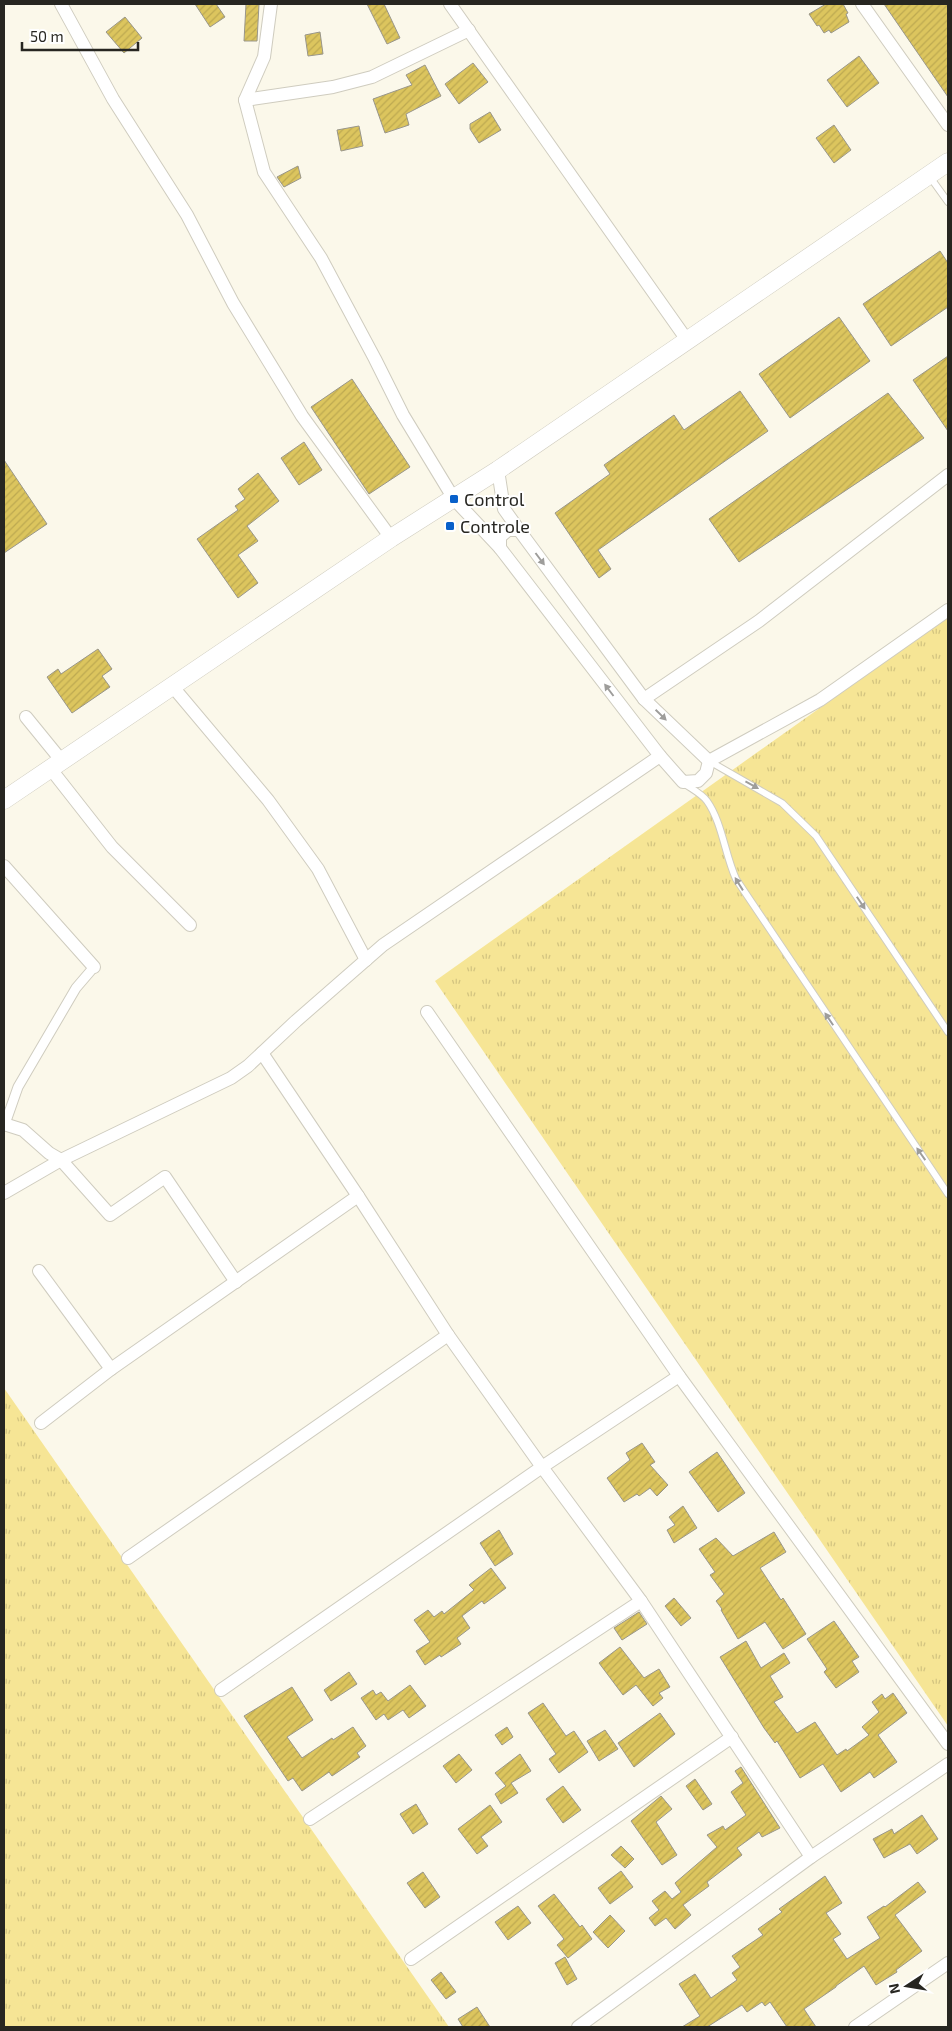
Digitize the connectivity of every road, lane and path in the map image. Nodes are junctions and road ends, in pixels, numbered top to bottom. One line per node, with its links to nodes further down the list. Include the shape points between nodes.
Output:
1 (61, 4): 16 (street, via 113,99 187,215 233,303 302,416)
2 (271, 4): 6 (street, via 264,57)
3 (450, 4): 5 (street)
4 (862, 4): 7 (street)
5 (469, 30): 6 (street, via 372,76 332,87); 11 (street)
6 (245, 100): 14 (street, via 264,172 321,258 403,415)
7 (948, 125)
8 (948, 162): 9 (main road)
9 (929, 175): 10 (lane); 11 (main road)
10 (948, 202)
11 (687, 340): 12 (main road)
12 (498, 470): 14 (main road); 15 (street, via 504,509)
13 (948, 475): 20 (street, via 759,621)
14 (454, 499): 16 (main road); 17 (street)
15 (519, 530): 17 (street, via 508,530 500,537); 20 (street, one-way to 20)
16 (391, 538): 19 (main road)
17 (500, 548): 22 (street, one-way to 17)
18 (948, 610): 23 (street, via 820,700)
19 (173, 687): 24 (main road); 29 (street, via 268,800 318,869)
20 (644, 699): 23 (street, one-way to 23)
21 (26, 717): 24 (street)
22 (660, 756): 25 (street); 29 (street, via 406,929)
23 (709, 762): 25 (street, via 706,773 698,781); 32 (lane, one-way to 32, via 782,803 816,836)
24 (55, 764): 26 (main road); 28 (street, via 112,847)
25 (683, 782): 37 (lane, one-way to 25, via 736,880 706,800)
26 (4, 800)
27 (4, 866): 30 (street)
28 (190, 925)
29 (366, 960): 33 (street)
30 (94, 967): 34 (street, via 76,988 18,1086)
31 (427, 1012): 43 (street)
32 (948, 1032)
33 (262, 1053): 35 (street, via 231,1078); 38 (street)
34 (4, 1124): 35 (street, via 23,1130 48,1153)
35 (61, 1160): 36 (street); 40 (street, via 110,1215 165,1177)
36 (4, 1193)
37 (948, 1194)
38 (358, 1196): 40 (street); 41 (street)
39 (39, 1271): 42 (street)
40 (236, 1282): 42 (street)
41 (448, 1334): 45 (street); 46 (street)
42 (111, 1370): 44 (street)
43 (679, 1376): 45 (street); 50 (street)
44 (41, 1423)
45 (542, 1467): 47 (street); 48 (street)
46 (128, 1558)
47 (641, 1601): 49 (street); 52 (street)
48 (221, 1690)
49 (732, 1738): 53 (street); 54 (street)
50 (948, 1744)
51 (948, 1764): 53 (street)
52 (310, 1819)
53 (811, 1857): 56 (street)
54 (411, 1959)
55 (948, 1963): 57 (street)
56 (578, 2027)
57 (855, 2027)

